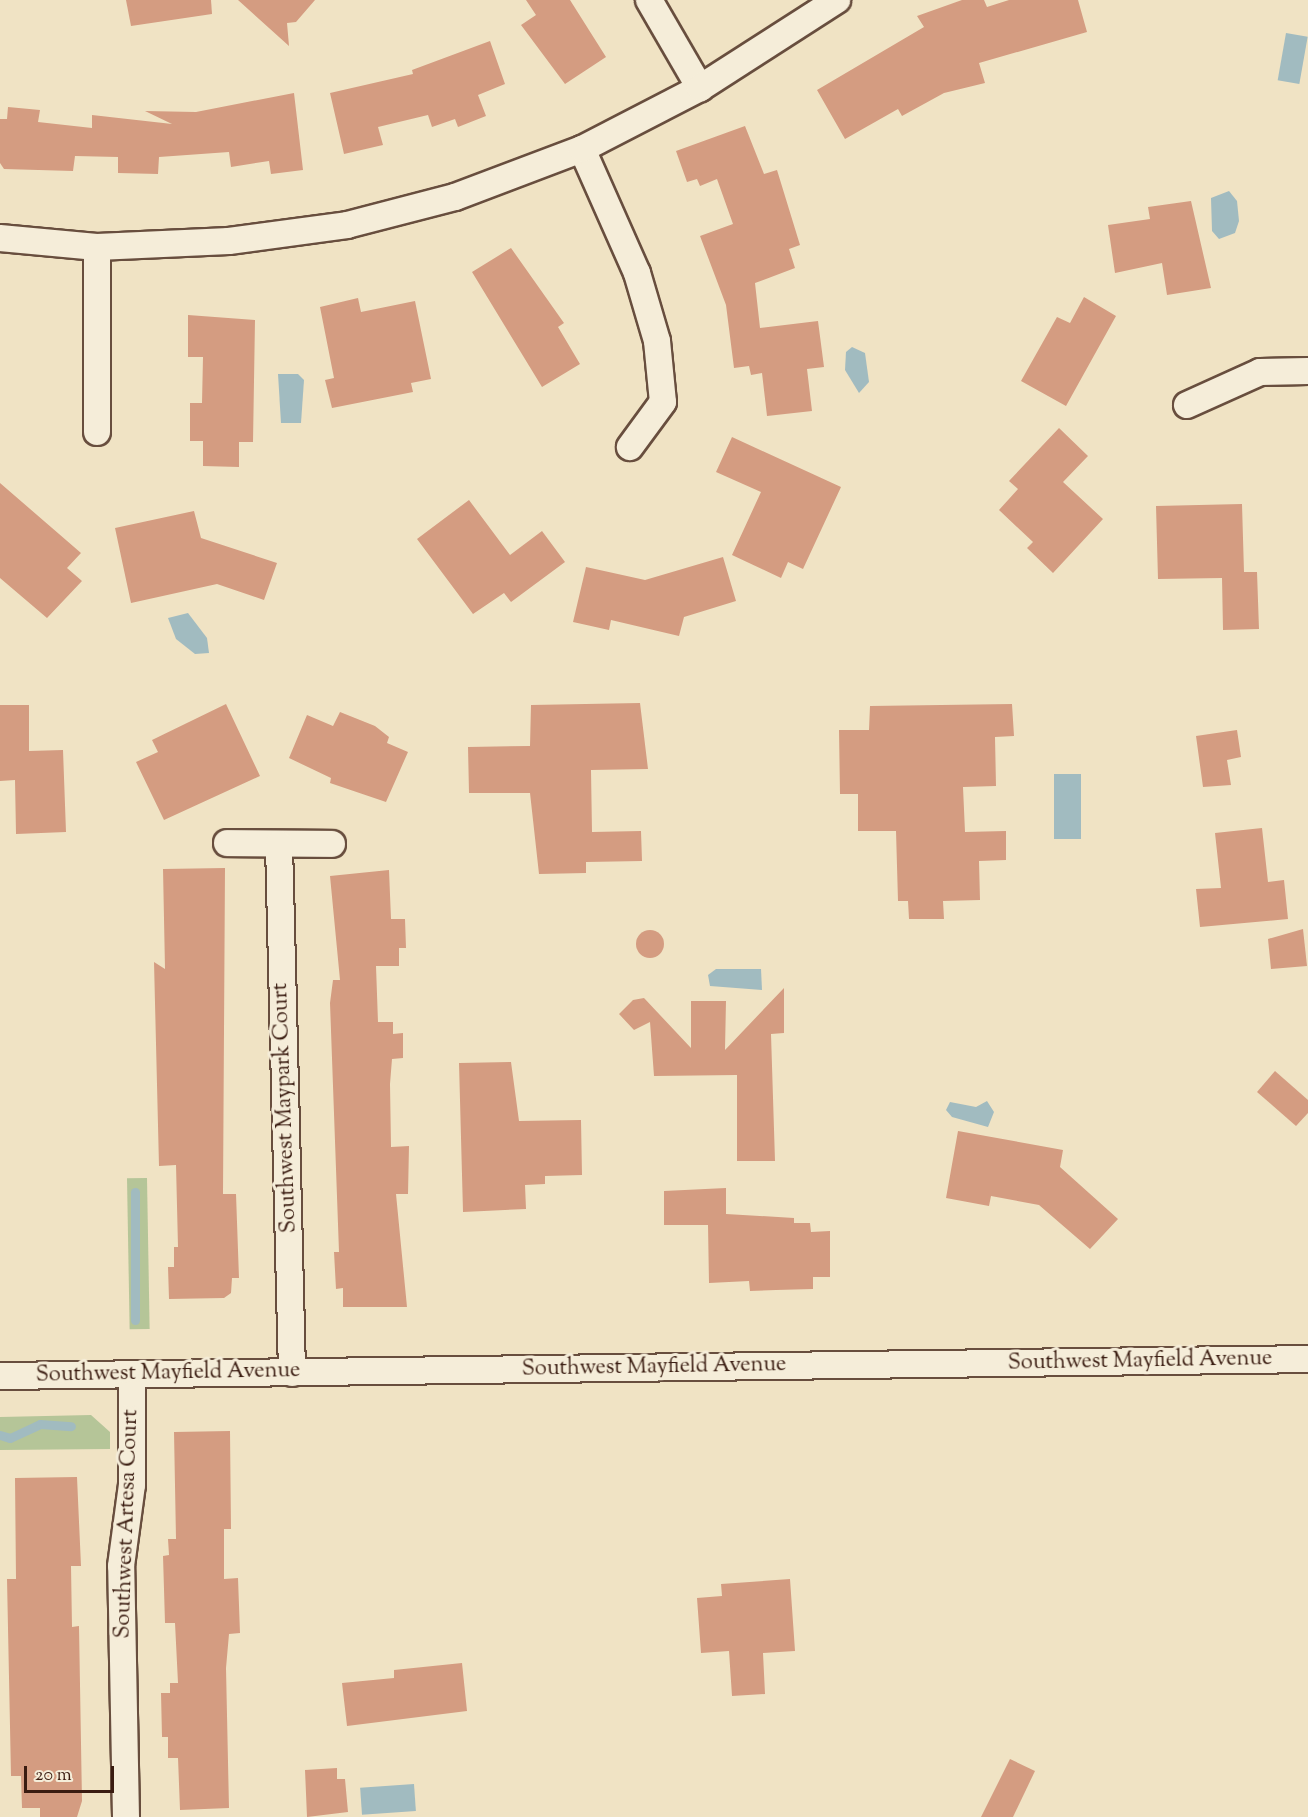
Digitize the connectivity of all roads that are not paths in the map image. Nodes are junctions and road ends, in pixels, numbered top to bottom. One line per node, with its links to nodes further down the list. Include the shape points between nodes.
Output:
1 (649, 0): 3 (street)
2 (837, 0): 3 (street)
3 (700, 88): 4 (street)
4 (582, 149): 6 (street, via 455,197 347,225 229,241); 10 (street, via 637,273 657,341 663,402)
5 (0, 238): 6 (street)
6 (97, 247): 9 (street)
7 (1308, 371): 8 (street, via 1260,372)
8 (1187, 405)
9 (97, 432)
10 (630, 447)
11 (227, 843): 12 (street)
12 (279, 844): 13 (street); 15 (street, Southwest Maypark Court)
13 (332, 844)
14 (1308, 1359): 15 (street, Southwest Mayfield Avenue)
15 (292, 1373): 16 (street, Southwest Mayfield Avenue)
16 (132, 1375): 17 (street, Southwest Mayfield Avenue); 18 (street, Southwest Artesa Court, via 132,1485 121,1566)
17 (0, 1376)
18 (126, 1817)

